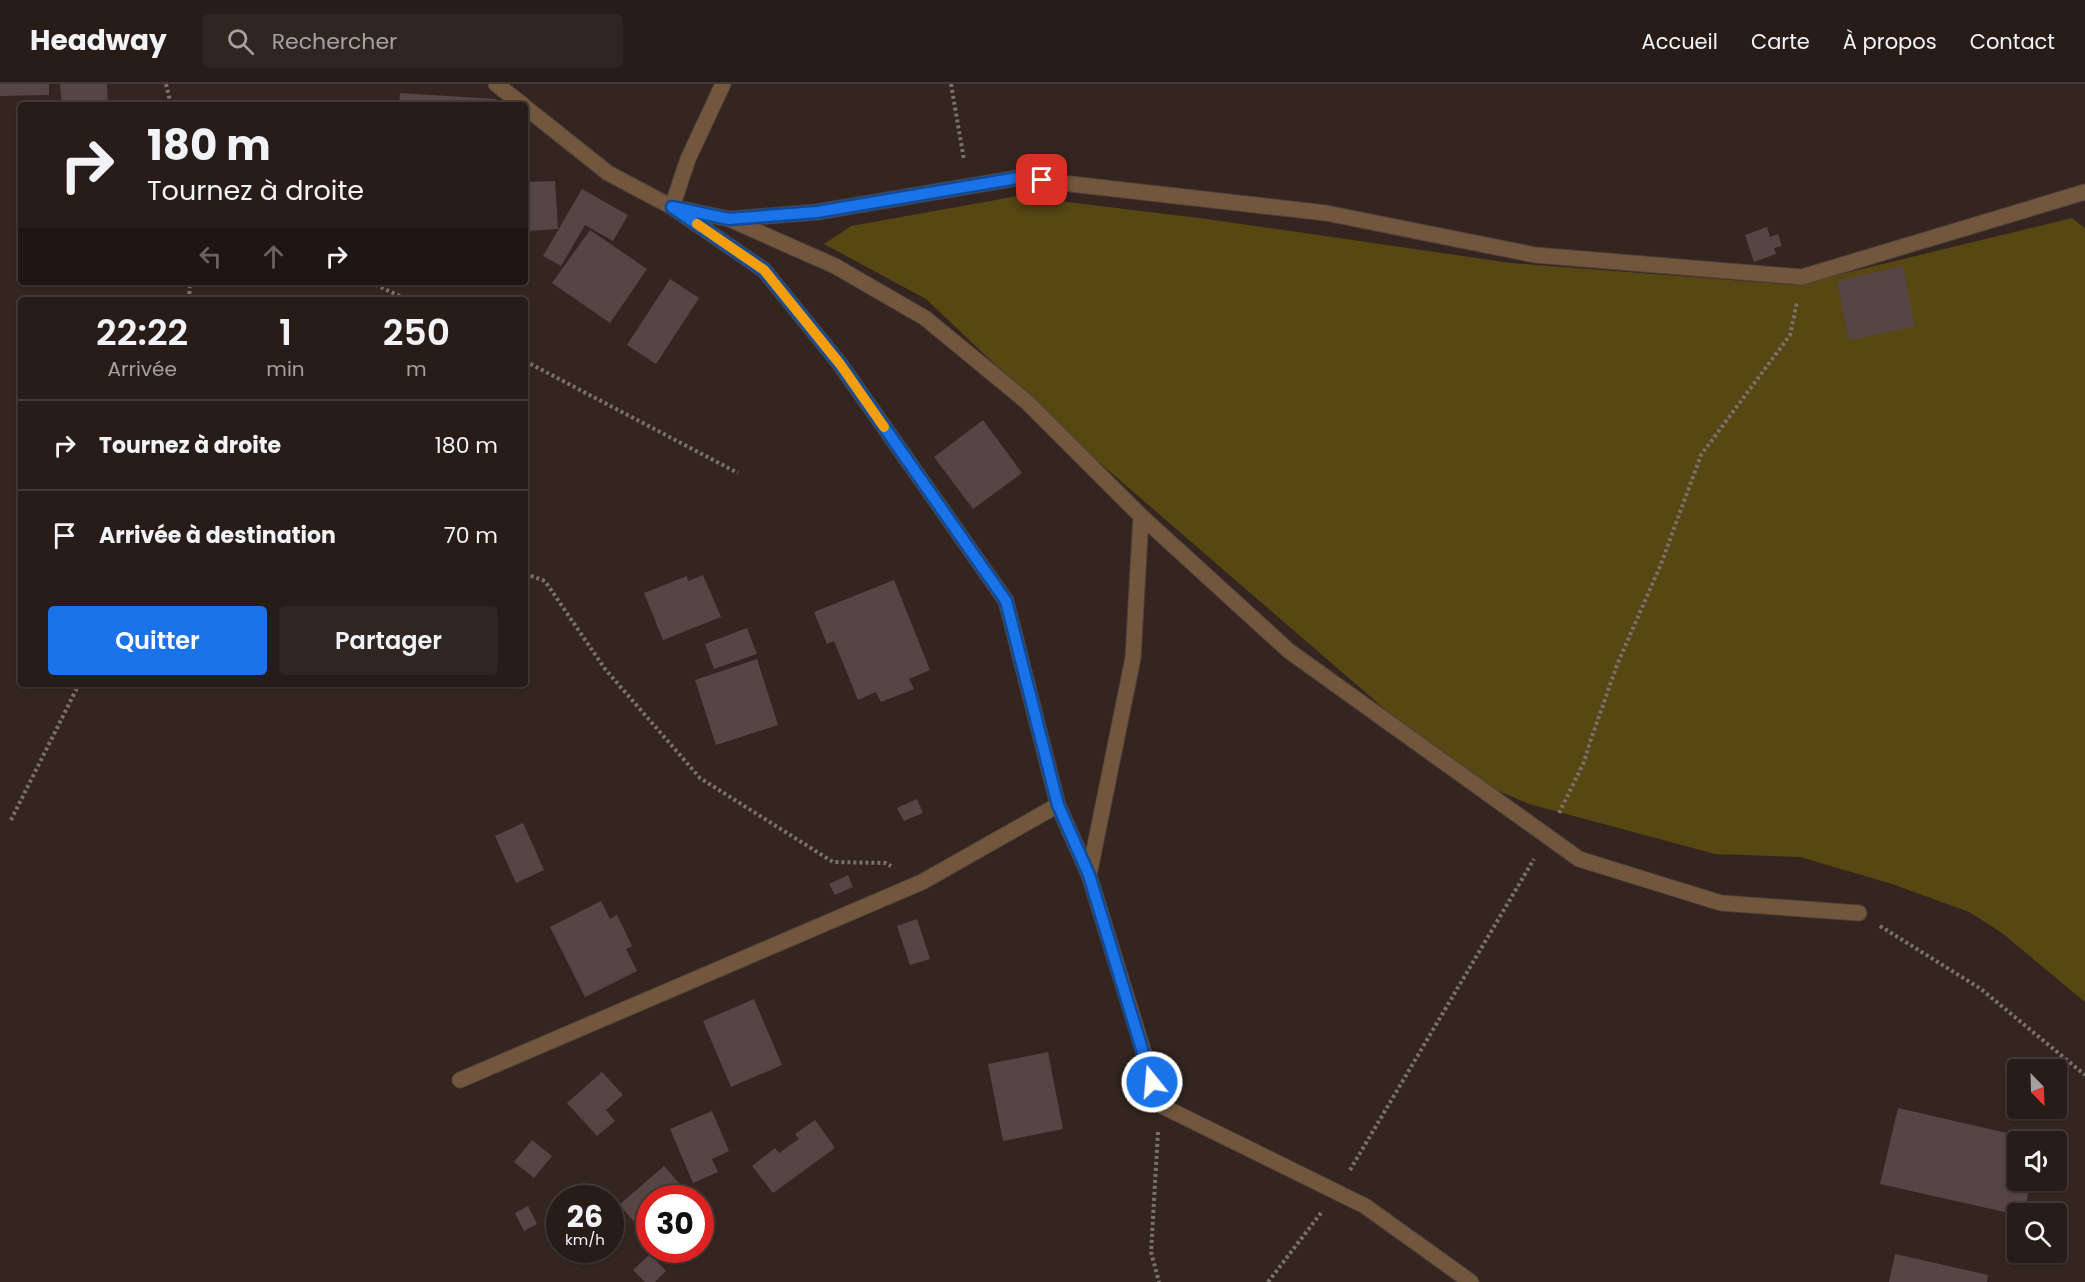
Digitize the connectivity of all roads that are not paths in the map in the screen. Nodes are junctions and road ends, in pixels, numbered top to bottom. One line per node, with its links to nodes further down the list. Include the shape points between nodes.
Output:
1 (496, 84): 3 (street)
2 (723, 84): 6 (street, via 688,159)
3 (519, 102)
4 (528, 109): 6 (street, via 608,173)
5 (2085, 192): 7 (street, via 1802,277 1535,255 1326,213 1018,178 817,212)
6 (672, 207): 7 (street); 9 (street, via 764,270 840,364 1006,601)
7 (729, 219): 8 (street, via 835,266 925,318 1028,402)
8 (1141, 516): 10 (street, via 1133,658); 11 (street, via 1289,651 1579,859 1721,903)
9 (1058, 805): 10 (street); 12 (street, via 922,882)
10 (1089, 875): 13 (street, via 1160,1105 1365,1206)
11 (1860, 913)
12 (460, 1080)
13 (1471, 1282)

